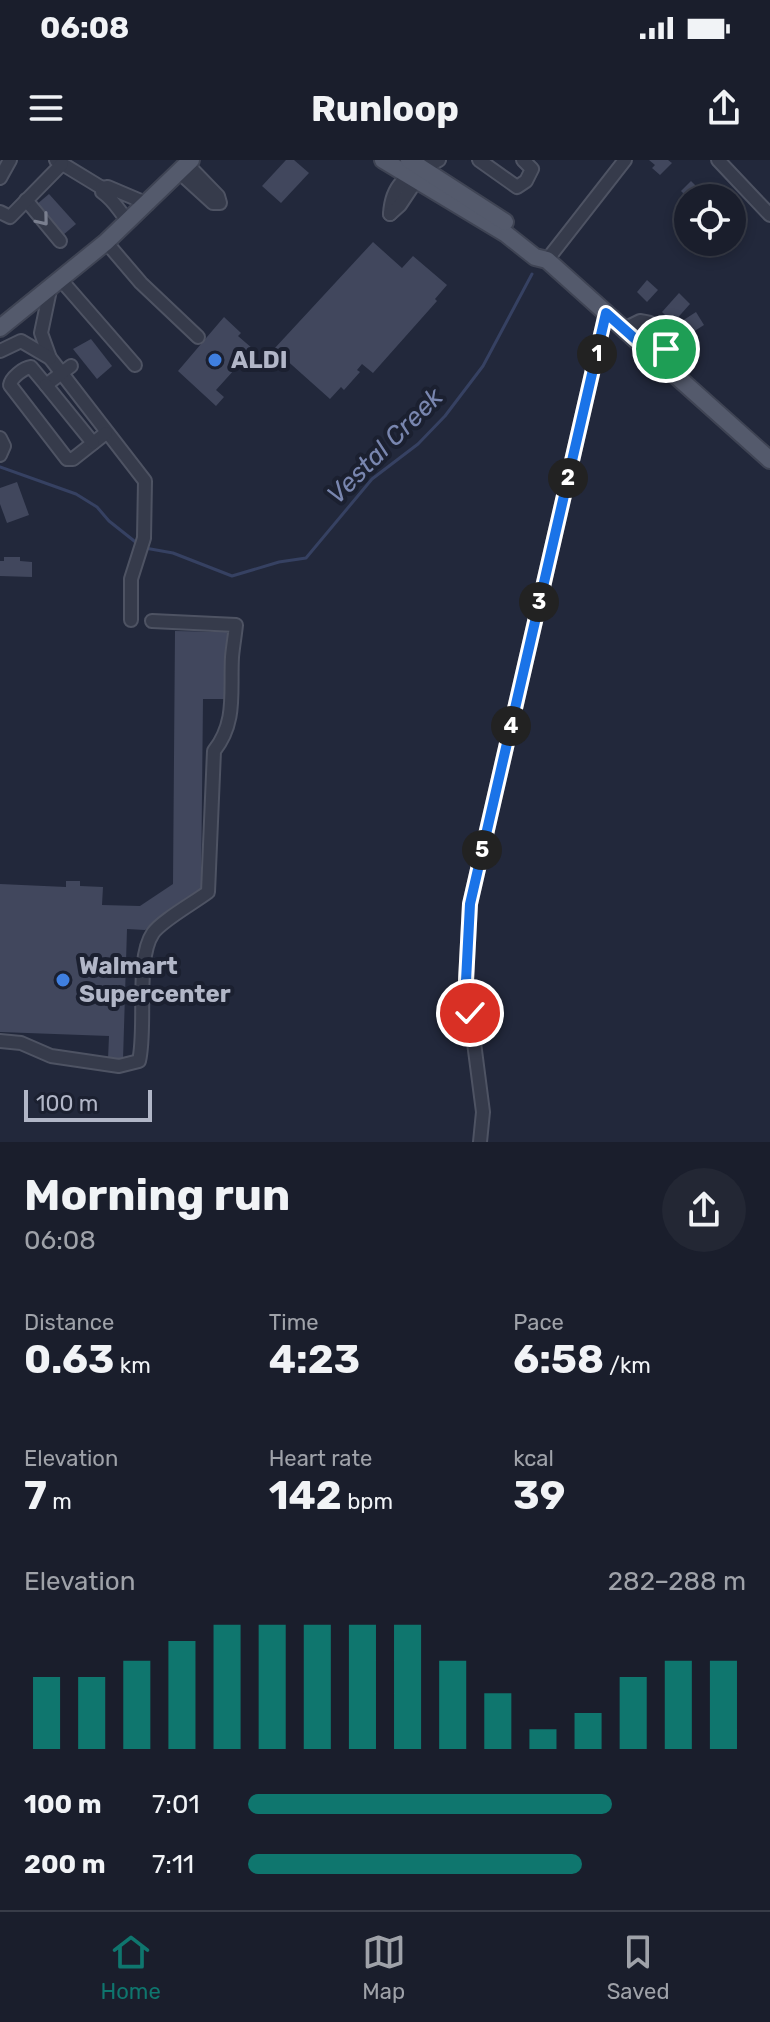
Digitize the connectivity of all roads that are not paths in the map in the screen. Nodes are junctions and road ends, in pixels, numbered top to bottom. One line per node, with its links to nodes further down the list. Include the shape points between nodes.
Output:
1 (10, 160): 11 (street)
2 (383, 160): 10 (main road)
3 (439, 160): 10 (street)
4 (479, 160): 5 (street, via 517,187 532,169)
5 (523, 160)
6 (625, 160): 20 (street)
7 (718, 160): 16 (street)
8 (59, 162): 12 (street); 13 (street)
9 (186, 166): 14 (main road)
10 (414, 170): 20 (main road, via 466,194 542,248)
11 (0, 178)
12 (102, 188): 14 (street); 17 (street)
13 (26, 200): 15 (street, via 10,217); 18 (street, one-way to 18)
14 (148, 204): 17 (main road)
15 (0, 212)
16 (770, 215)
17 (128, 221): 19 (main road)
18 (60, 241)
19 (106, 242): 21 (main road); 25 (street)
20 (547, 260): 22 (main road)
21 (55, 285): 23 (main road); 27 (street, via 41,333); 29 (street)
22 (606, 313): 24 (main road); 40 (street, via 470,904 466,981 483,1112)
23 (0, 328)
24 (624, 329): 28 (main road); 28 (street, via 640,321 660,327 668,344)
25 (198, 337)
26 (0, 351): 27 (street, via 21,341)
27 (50, 358): 30 (street)
28 (660, 361): 36 (main road)
29 (135, 365)
30 (66, 369): 31 (street); 32 (street)
31 (46, 385): 34 (street); 34 (street, via 28,367 10,383 67,459)
32 (106, 433): 34 (street); 37 (street, via 145,481 144,538 131,579)
33 (0, 438): 35 (street)
34 (93, 443)
35 (0, 455)
36 (770, 460)
37 (131, 620)
38 (152, 621): 39 (street, via 236,625 233,707 225,738 214,751 208,892 154,932 145,951 139,1061 119,1066 51,1056 21,1043)
39 (0, 1041)
40 (480, 1142)

